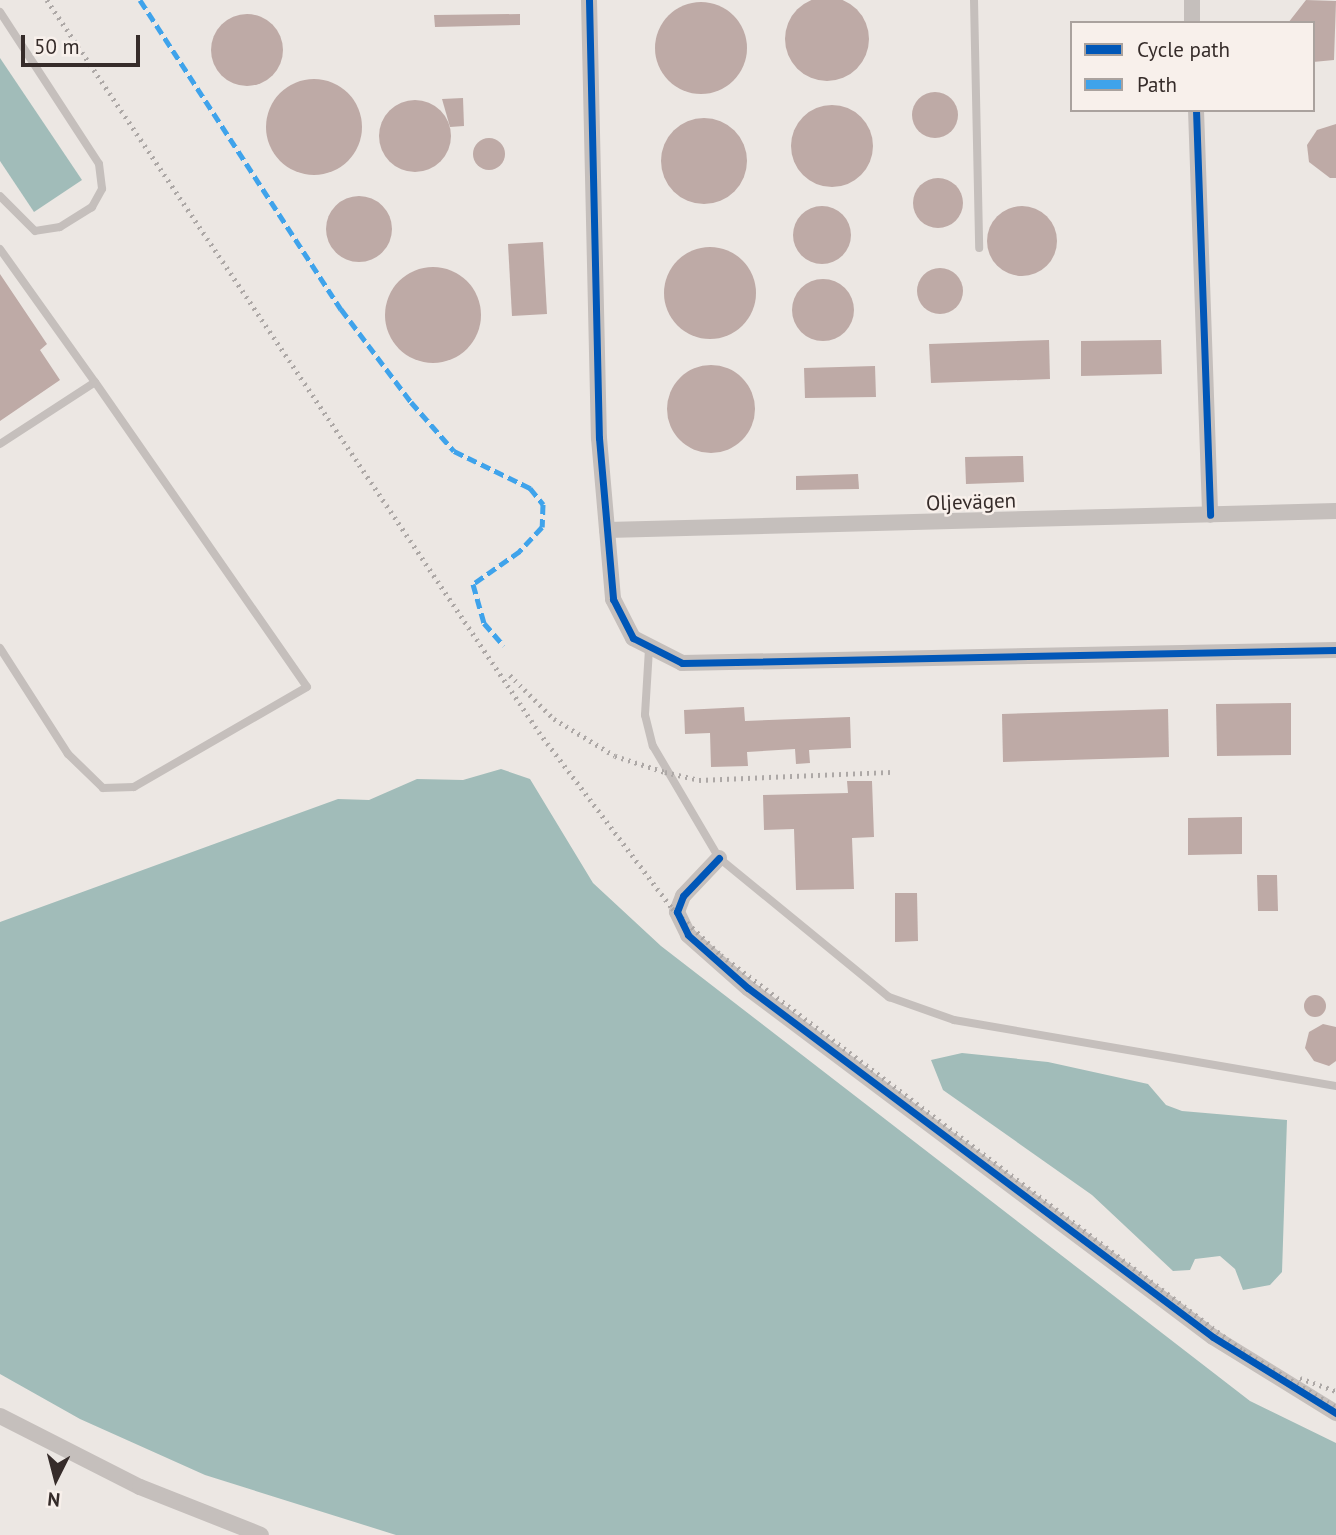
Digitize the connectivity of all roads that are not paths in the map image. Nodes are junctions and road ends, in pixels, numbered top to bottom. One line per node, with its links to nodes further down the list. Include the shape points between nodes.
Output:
1 (589, 0): 14 (street, via 599,439)
2 (974, 0): 8 (lane)
3 (1192, 0): 5 (street)
4 (0, 12): 7 (lane, via 99,164 102,189 92,207 60,227 35,231)
5 (1192, 21)
6 (1195, 112): 13 (street)
7 (0, 196)
8 (979, 248)
9 (0, 249): 10 (lane)
10 (95, 382): 11 (lane); 15 (lane, via 307,687 134,787 103,788 68,754)
11 (0, 444)
12 (1336, 511): 13 (street, Oljevägen)
13 (1210, 515): 14 (street, Oljevägen)
14 (607, 530): 16 (street, via 619,619)
15 (0, 648)
16 (649, 649): 17 (street, via 682,663); 18 (lane, via 645,715 653,746)
17 (1336, 650)
18 (719, 858): 19 (lane, via 889,997 927,1012); 20 (street, via 683,896 677,912 688,935 748,988 1202,1329)
19 (1336, 1086)
20 (1336, 1413)
21 (0, 1416): 22 (street, via 140,1487)
22 (255, 1534)

